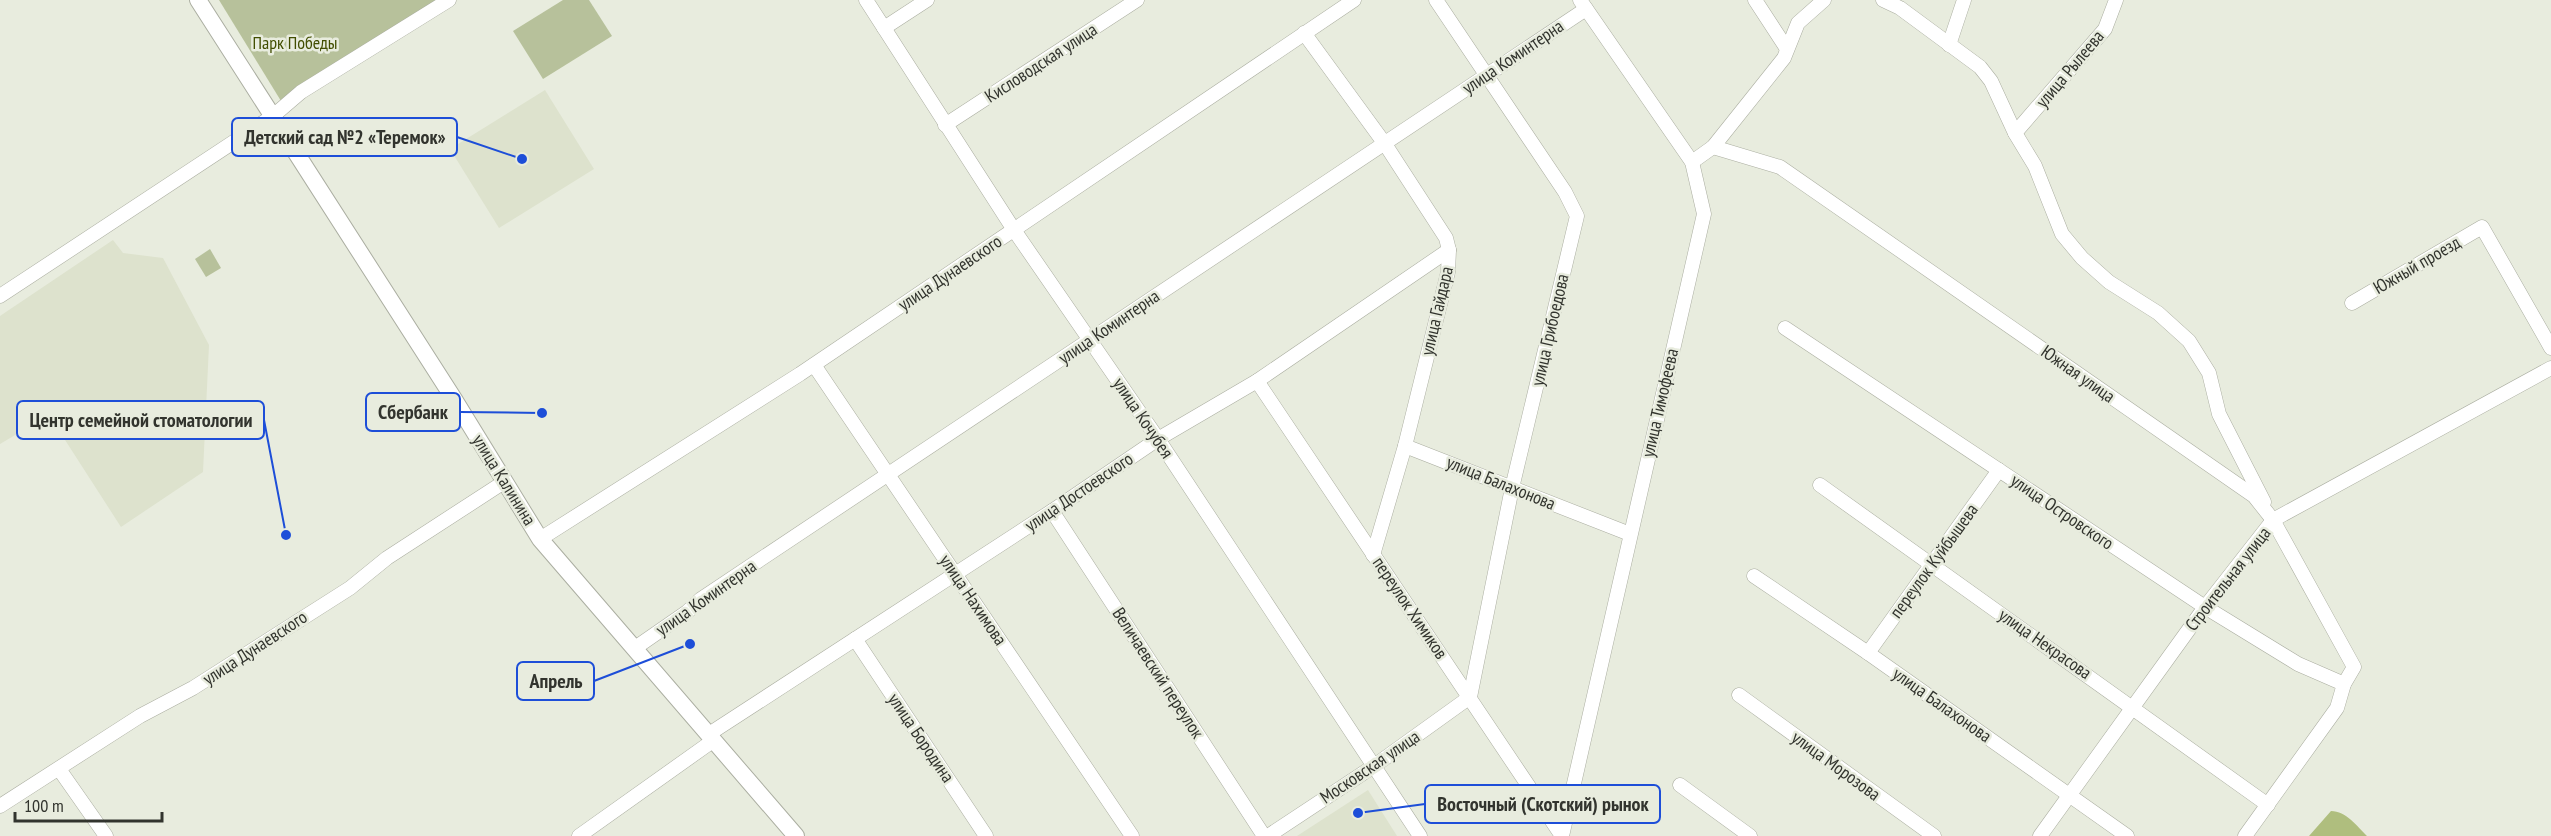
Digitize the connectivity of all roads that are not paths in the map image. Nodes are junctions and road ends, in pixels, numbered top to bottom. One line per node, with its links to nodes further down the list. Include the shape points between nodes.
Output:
1 (198, 0): 19 (main road, улица Калинина)
2 (449, 0): 19 (street, via 301,92)
3 (866, 0): 14 (street, улица Кочубея)
4 (927, 0): 14 (street)
5 (1137, 0): 20 (street, Кисловодская улица)
6 (1354, 0): 15 (street, улица Дунаевского)
7 (1436, 0): 18 (street, улица Грибоедова)
8 (1755, 0): 17 (street)
9 (1824, 0): 17 (street, via 1798,23)
10 (1884, 0): 16 (street)
11 (1964, 0): 16 (street)
12 (2116, 0): 21 (street, улица Рылеева, via 2105,29)
13 (1583, 5): 18 (street, улица Коминтерна); 24 (street, улица Тимофеева)
14 (884, 28): 20 (street, улица Кочубея)
15 (1304, 33): 22 (street, улица Гайдара); 25 (street, улица Дунаевского)
16 (1949, 45): 21 (street, via 1980,67 1991,81)
17 (1787, 49): 23 (street, via 1784,58)
18 (1485, 75): 22 (street, улица Коминтерна); 41 (street, улица Грибоедова, via 1565,192 1577,216)
19 (273, 116): 27 (street); 39 (main road, улица Калинина)
20 (945, 125): 25 (street, улица Кочубея)
21 (2015, 133): 43 (street, via 2035,166 2062,234 2082,258 2109,282 2158,313 2189,341 2209,373 2219,414)
22 (1385, 144): 26 (street, улица Гайдара, via 1446,238); 30 (street, улица Коминтерна)
23 (1713, 147): 24 (street); 43 (street, Южная улица, via 1780,167 2254,496)
24 (1692, 162): 44 (street, улица Тимофеева, via 1704,214)
25 (1014, 230): 30 (street, улица Кочубея); 32 (street, улица Дунаевского)
26 (1449, 250): 34 (street, улица Достоевского); 36 (street, улица Гайдара, via 1448,272)
27 (0, 296)
28 (2352, 303): 31 (street, Южный проезд, via 2482,227)
29 (1785, 328): 37 (street, улица Островского)
30 (1090, 340): 35 (street, улица Кочубея); 38 (street, улица Коминтерна)
31 (2551, 348)
32 (814, 365): 38 (street, улица Нахимова); 45 (street, улица Дунаевского)
33 (2551, 368): 43 (street, Строительная улица)
34 (1257, 381): 35 (street, улица Достоевского); 46 (street, переулок Химиков)
35 (1158, 439): 42 (street, улица Достоевского); 59 (street, улица Кочубея)
36 (1405, 446): 41 (street, улица Балахонова); 46 (street, улица Гайдара)
37 (1999, 470): 47 (street, переулок Куйбышева); 50 (street, улица Островского)
38 (889, 475): 48 (street, улица Нахимова); 52 (street, улица Коминтерна, via 701,599)
39 (504, 482): 45 (main road, улица Калинина); 60 (street, улица Дунаевского, via 387,558 350,588)
40 (1820, 485): 47 (street, улица Некрасова)
41 (1512, 488): 44 (street, улица Балахонова); 56 (street, улица Грибоедова)
42 (1052, 511): 48 (street, улица Достоевского); 70 (street, Величаевский переулок)
43 (2273, 520): 50 (street, Строительная улица); 54 (street, Южная улица, via 2354,667)
44 (1630, 534): 72 (street, улица Тимофеева)
45 (540, 539): 52 (main road, улица Калинина)
46 (1373, 555): 56 (street, переулок Химиков)
47 (1931, 564): 53 (street, переулок Куйбышева); 57 (street, улица Некрасова)
48 (956, 574): 51 (street, улица Достоевского); 69 (street, улица Нахимова)
49 (1754, 576): 53 (street, улица Балахонова)
50 (2205, 607): 54 (street, улица Островского, via 2298,664); 57 (street, Строительная улица)
51 (855, 639): 58 (street, улица Достоевского); 68 (street, улица Бородина)
52 (635, 648): 58 (main road, улица Калинина)
53 (1868, 653): 62 (street, улица Балахонова)
54 (2344, 684): 63 (street, via 2337,708)
55 (1738, 695): 74 (street, улица Морозова)
56 (1470, 697): 59 (street, Московская улица); 72 (street, переулок Химиков)
57 (2132, 706): 62 (street, Строительная улица); 63 (street, улица Некрасова)
58 (712, 737): 66 (street, улица Достоевского); 67 (main road, улица Калинина)
59 (1374, 766): 70 (street, Московская улица); 71 (street, улица Кочубея)
60 (59, 769): 64 (street, улица Дунаевского); 65 (street)
61 (1680, 785): 73 (street)
62 (2069, 795): 75 (street, Строительная улица); 76 (street, улица Балахонова)
63 (2268, 805): 77 (street)
64 (0, 806)
65 (106, 836)
66 (579, 836)
67 (796, 836)
68 (986, 836)
69 (1132, 836)
70 (1266, 836)
71 (1420, 836)
72 (1562, 836)
73 (1750, 836)
74 (1934, 836)
75 (2040, 836)
76 (2127, 836)
77 (2245, 836)

